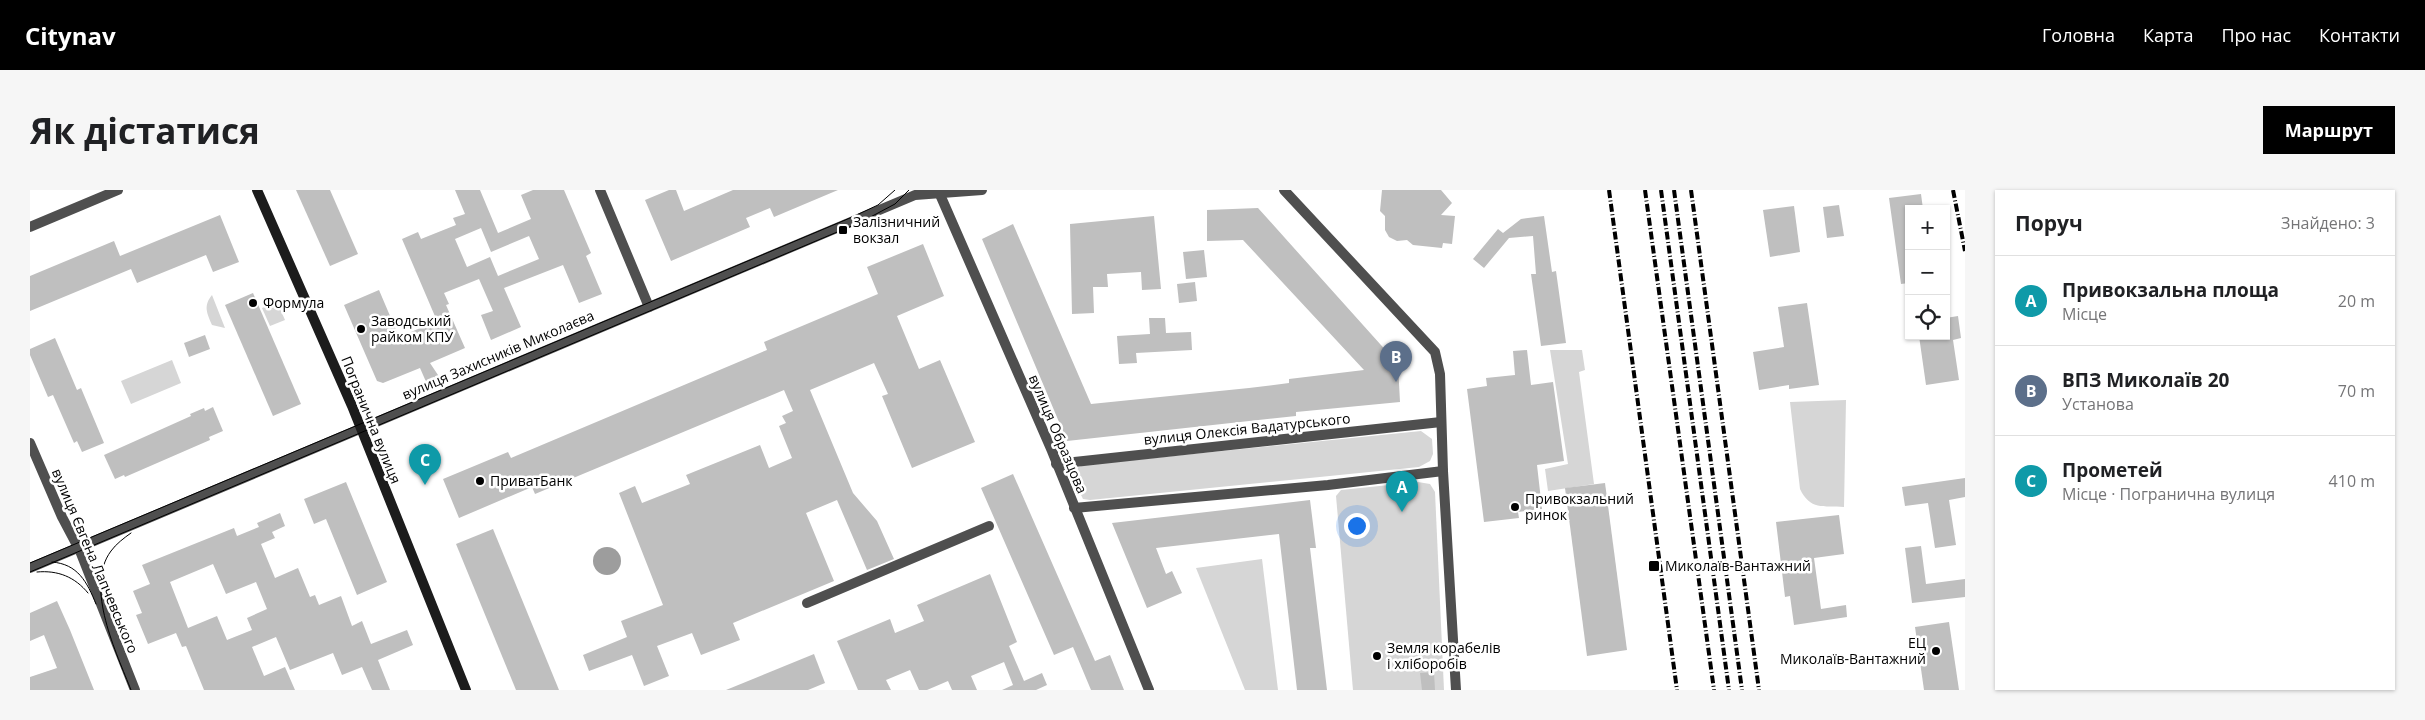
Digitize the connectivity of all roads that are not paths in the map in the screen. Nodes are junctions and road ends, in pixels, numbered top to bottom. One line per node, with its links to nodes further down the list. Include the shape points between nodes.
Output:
1 (118, 190): 7 (street)
2 (257, 190): 10 (main road, Погранична вулиця)
3 (600, 190): 8 (street)
4 (982, 190): 6 (street, вулиця Захисників Миколаєва)
5 (1284, 190): 9 (street, via 1435,352 1440,374)
6 (939, 192): 8 (street, вулиця Захисників Миколаєва, via 915,195); 12 (street, вулиця Образцова)
7 (30, 227)
8 (649, 307): 10 (street, вулиця Захисників Миколаєва)
9 (1442, 422): 12 (street, вулиця Олексія Вадатурського); 13 (street)
10 (361, 428): 16 (street, вулиця Захисників Миколаєва); 20 (main road, Погранична вулиця)
11 (30, 443): 16 (street, вулиця Євгена Лапчевського)
12 (1056, 464): 14 (street, вулиця Образцова)
13 (1443, 471): 14 (street, via 1319,486); 22 (street)
14 (1074, 508): 21 (street, вулиця Образцова)
15 (989, 526): 18 (street)
16 (78, 548): 17 (street, вулиця Захисників Миколаєва); 19 (street, вулиця Євгена Лапчевського)
17 (30, 568)
18 (807, 603)
19 (135, 690)
20 (466, 690)
21 (1149, 690)
22 (1456, 690)

